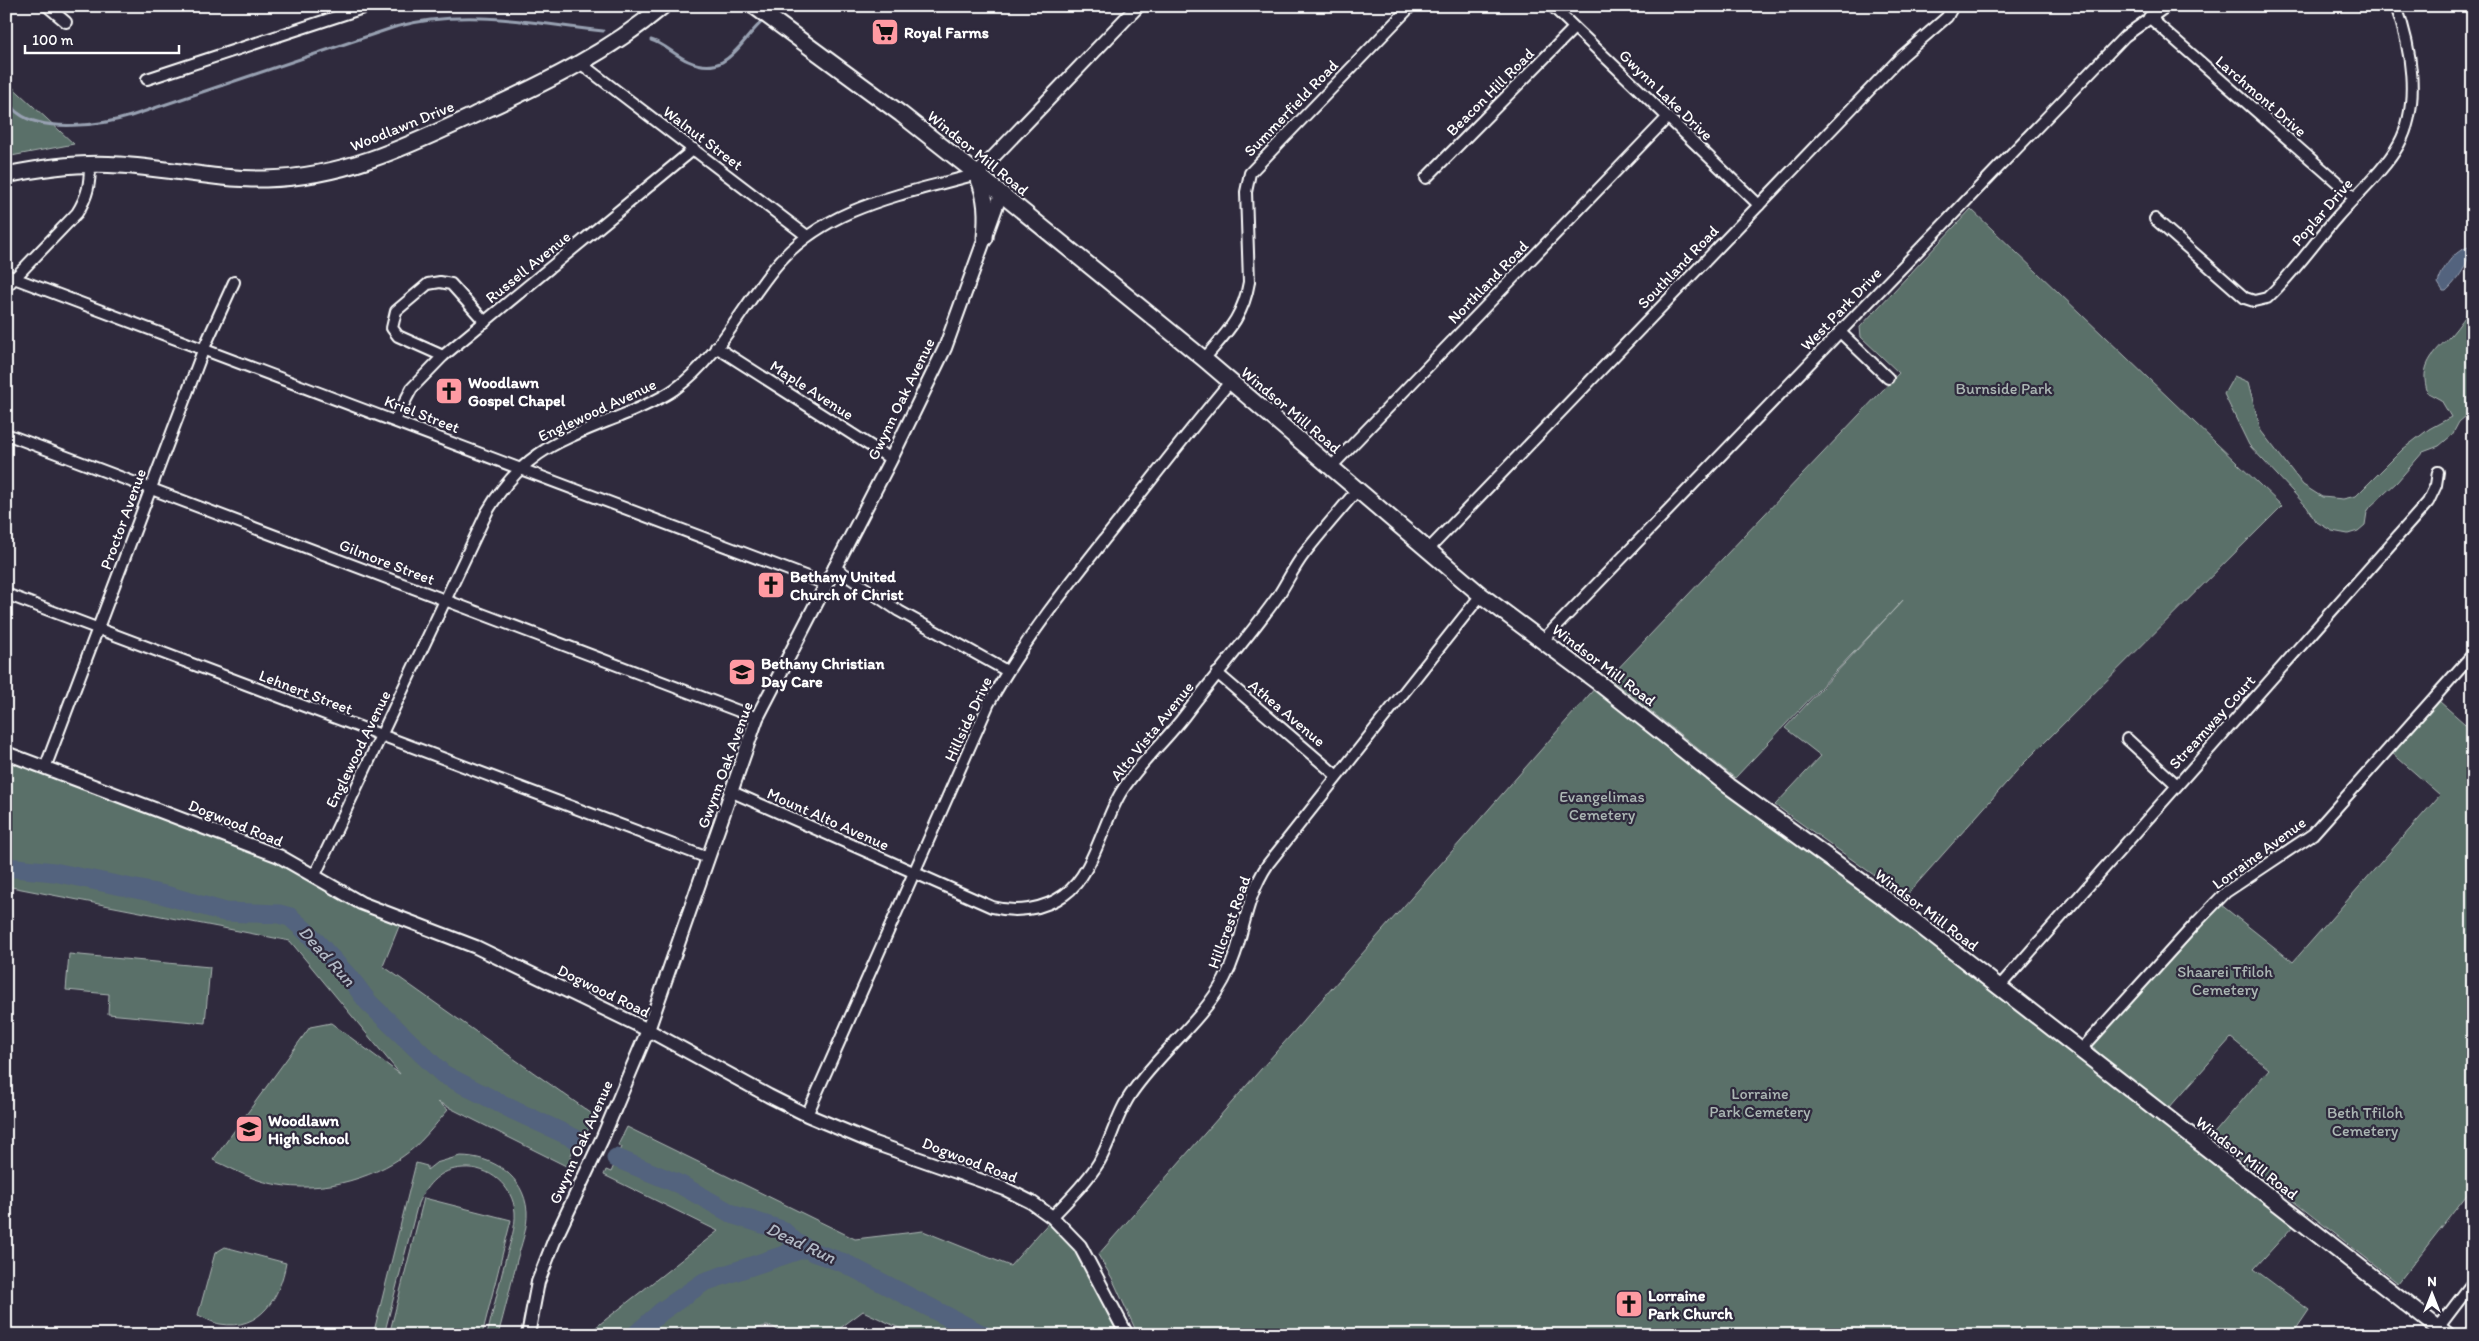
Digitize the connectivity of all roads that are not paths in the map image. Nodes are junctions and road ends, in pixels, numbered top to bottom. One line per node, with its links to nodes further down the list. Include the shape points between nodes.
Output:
1 (46, 6): 12 (street)
2 (369, 6): 15 (street)
3 (663, 6): 14 (main road, Woodlawn Drive, via 619,40)
4 (1138, 6): 19 (street)
5 (1411, 6): 36 (street, Summerfield Road, via 1250,174 1246,192 1249,282 1246,297 1236,321)
6 (1552, 6): 13 (street, Gwynn Lake Drive)
7 (1953, 6): 24 (street, Southland Road, via 1947,17 1902,56)
8 (2167, 6): 11 (street, West Park Drive)
9 (2396, 6): 23 (street, Poplar Drive, via 2406,42 2410,113 2398,144)
10 (764, 14): 19 (main road, Windsor Mill Road, via 902,114)
11 (2149, 17): 23 (street, Larchmont Drive); 32 (street, West Park Drive, via 2124,36)
12 (66, 22)
13 (1574, 28): 16 (street, Gwynn Lake Drive); 21 (street, Beacon Hill Road)
14 (580, 64): 17 (street, Walnut Street); 18 (main road, Woodlawn Drive, via 396,151 337,170 257,179)
15 (148, 79)
16 (1667, 118): 24 (street, Gwynn Lake Drive); 42 (street, Northland Road)
17 (694, 150): 26 (street, Walnut Street); 31 (street, Russell Avenue)
18 (90, 164): 20 (main road, Woodlawn Drive, via 61,165); 28 (street, via 90,187 77,213)
19 (977, 174): 22 (main road, Windsor Mill Road); 26 (street, Englewood Avenue, via 864,205); 27 (main road, via 987,207)
20 (6, 176)
21 (1426, 178)
22 (1001, 194): 27 (street, Gwynn Oak Avenue); 36 (main road, Windsor Mill Road)
23 (2354, 197): 25 (street, Poplar Drive, via 2272,293 2267,298 2254,301 2245,298)
24 (1759, 205): 47 (street, Southland Road)
25 (2155, 219)
26 (807, 236): 33 (street, Englewood Avenue, via 775,267)
27 (985, 238): 41 (street, Gwynn Oak Avenue, via 945,348)
28 (11, 276): 30 (street); 34 (street, Kriel Street)
29 (234, 282): 34 (street, Proctor Avenue)
30 (6, 287)
31 (484, 322): 35 (street, Russell Avenue); 35 (street, via 451,284 428,284 396,312 392,328 398,336)
32 (1840, 332): 37 (street); 54 (street, West Park Drive)
33 (716, 347): 41 (street, Maple Avenue); 43 (street, Englewood Avenue, via 700,367 674,390 632,412 556,442)
34 (204, 348): 39 (street, Kriel Street); 45 (street, Proctor Avenue)
35 (443, 356): 39 (street, Russell Avenue, via 412,388)
36 (1204, 359): 38 (main road, Windsor Mill Road)
37 (1888, 378)
38 (1230, 382): 42 (main road, Windsor Mill Road); 56 (street, Hillside Drive, via 1044,616)
39 (395, 420): 43 (street, Kriel Street)
40 (6, 434): 45 (street, Gilmore Street)
41 (891, 459): 48 (street, Gwynn Oak Avenue)
42 (1331, 467): 46 (main road, Windsor Mill Road)
43 (519, 468): 49 (street, Kriel Street); 52 (street, Englewood Avenue, via 505,482 487,512)
44 (2438, 472): 64 (street, Streamway Court, via 2428,502)
45 (150, 488): 52 (street, Gilmore Street); 53 (street, Proctor Avenue)
46 (1357, 490): 47 (main road, Windsor Mill Road); 57 (street, Alto Vista Avenue, via 1304,555 1278,596)
47 (1427, 551): 51 (main road, Windsor Mill Road)
48 (834, 567): 49 (street, Gwynn Oak Avenue); 56 (street, via 899,610)
49 (826, 584): 58 (street, Gwynn Oak Avenue)
50 (6, 594): 53 (street, Lehnert Street)
51 (1481, 595): 54 (main road, Windsor Mill Road); 63 (street, Hillcrest Road)
52 (446, 600): 58 (street, Gilmore Street); 59 (street, Englewood Avenue)
53 (98, 629): 59 (street, Lehnert Street); 62 (street, Proctor Avenue)
54 (1542, 640): 69 (main road, Windsor Mill Road, via 1729,786 1895,906)
55 (2473, 654): 71 (street, Lorraine Avenue, via 2313,834 2226,892)
56 (1007, 671): 67 (street, Hillside Drive, via 989,704)
57 (1217, 673): 63 (street, Athea Avenue); 67 (street, Alto Vista Avenue, via 1120,794 1082,874 1064,895 1036,908 1006,910)
58 (757, 718): 65 (street, Gwynn Oak Avenue)
59 (381, 736): 66 (street, Lehnert Street); 68 (street, Englewood Avenue)
60 (2127, 739): 64 (street)
61 (6, 753): 62 (street, Dogwood Road)
62 (45, 768): 68 (street, Dogwood Road, via 251,845 298,866)
63 (1337, 776): 73 (street, Hillcrest Road, via 1257,880 1231,965 1210,1001 1131,1092 1098,1164)
64 (2177, 785): 69 (street, Streamway Court)
65 (730, 791): 66 (street, Gwynn Oak Avenue); 67 (street, Mount Alto Avenue)
66 (708, 858): 70 (street, Gwynn Oak Avenue)
67 (914, 874): 72 (street, Hillside Drive)
68 (314, 878): 70 (street, Dogwood Road, via 361,902 476,947)
69 (1999, 987): 71 (main road, Windsor Mill Road)
70 (648, 1030): 72 (street, Dogwood Road, via 760,1092); 76 (street, Gwynn Oak Avenue, via 554,1241 538,1282)
71 (2080, 1051): 75 (main road, Windsor Mill Road)
72 (807, 1114): 73 (street, Dogwood Road, via 1005,1189 1032,1202)
73 (1052, 1217): 77 (street, Dogwood Road, via 1084,1252)
74 (2473, 1282): 75 (street)
75 (2442, 1331)
76 (528, 1335)
77 (1128, 1335)

